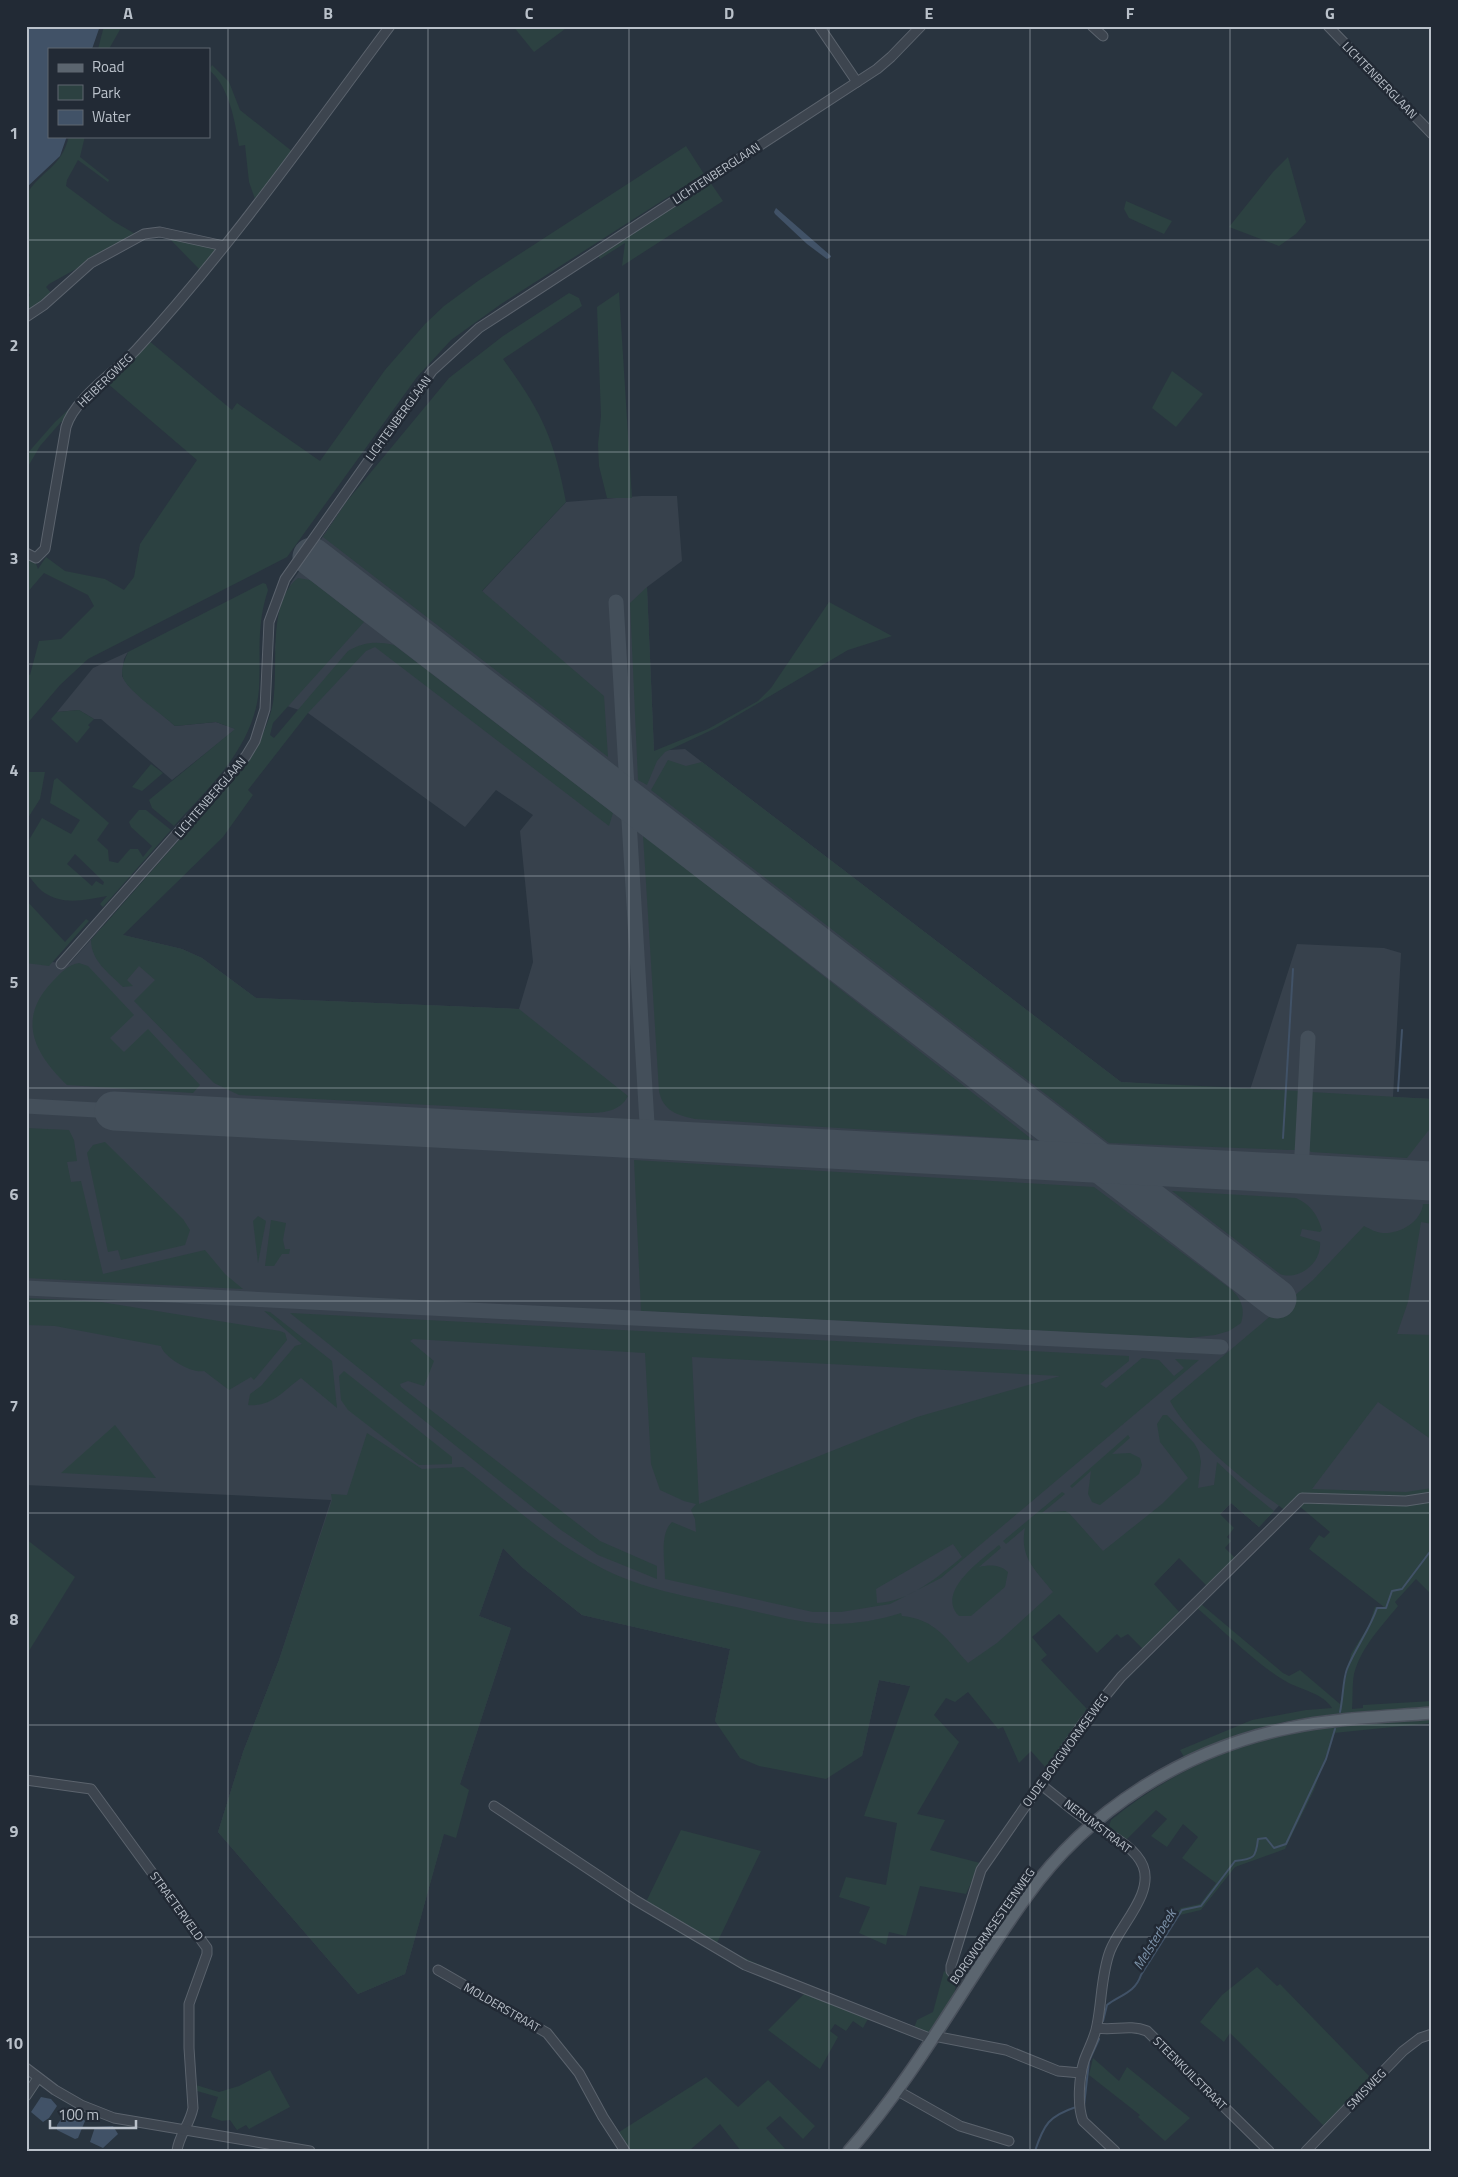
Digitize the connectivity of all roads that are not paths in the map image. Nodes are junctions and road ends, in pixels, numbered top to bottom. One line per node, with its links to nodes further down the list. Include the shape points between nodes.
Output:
1 (390, 26): 9 (street, HEIBERGWEG)
2 (819, 26): 7 (street)
3 (921, 26): 7 (street, LICHTENBERGLAAN, via 891,57)
4 (1092, 26): 6 (street)
5 (1328, 26): 8 (street, LICHTENBERGLAAN)
6 (1102, 36)
7 (857, 82): 12 (street, LICHTENBERGLAAN, via 479,328 432,371 284,579 270,622 265,709 255,741 246,756)
8 (1432, 134)
9 (224, 246): 10 (street, via 160,232 144,234 91,263); 11 (street, HEIBERGWEG, via 154,330 72,412 66,427 45,549 36,558)
10 (26, 317)
11 (26, 553)
12 (61, 964)
13 (1432, 1497): 16 (street, OUDE BORGWORMSEWEG, via 1406,1501 1302,1498 1105,1694)
14 (1432, 1713): 18 (main road, BORGWORMSESTEENWEG, via 1312,1724 1241,1740 1172,1770)
15 (26, 1780): 29 (street, STRAETERVELD, via 91,1789 207,1948 189,2004 194,2098 192,2116)
16 (1040, 1784): 18 (street, NERUMSTRAAT); 20 (street, OUDE BORGWORMSEWEG, via 988,1857 973,1892 951,1966)
17 (494, 1806): 23 (street, via 634,1900 745,1964)
18 (1093, 1824): 20 (main road, BORGWORMSESTEENWEG, via 1039,1880); 21 (street, NERUMSTRAAT, via 1138,1857 1146,1882 1141,1898 1122,1927 1106,1962)
19 (438, 1970): 33 (street, MOLDERSTRAAT, via 547,2033 579,2074)
20 (966, 1987): 23 (main road, BORGWORMSESTEENWEG)
21 (1097, 2028): 25 (street, NERUMSTRAAT); 36 (street, STEENKUILSTRAAT, via 1111,2031 1132,2026 1146,2031)
22 (1432, 2034): 37 (street, SMISWEG, via 1420,2038 1403,2051)
23 (933, 2037): 25 (street, via 1006,2050 1058,2071); 27 (main road, BORGWORMSESTEENWEG)
24 (26, 2068): 26 (street)
25 (1081, 2073): 35 (street, NERUMSTRAAT, via 1080,2114 1083,2121)
26 (38, 2078): 28 (street); 29 (street, via 99,2113)
27 (898, 2091): 30 (street, via 960,2126); 34 (main road, BORGWORMSESTEENWEG)
28 (26, 2096)
29 (183, 2131): 31 (street); 32 (street)
30 (1009, 2141)
31 (177, 2151)
32 (310, 2151)
33 (625, 2151)
34 (849, 2151)
35 (1115, 2151)
36 (1269, 2151)
37 (1306, 2151)

